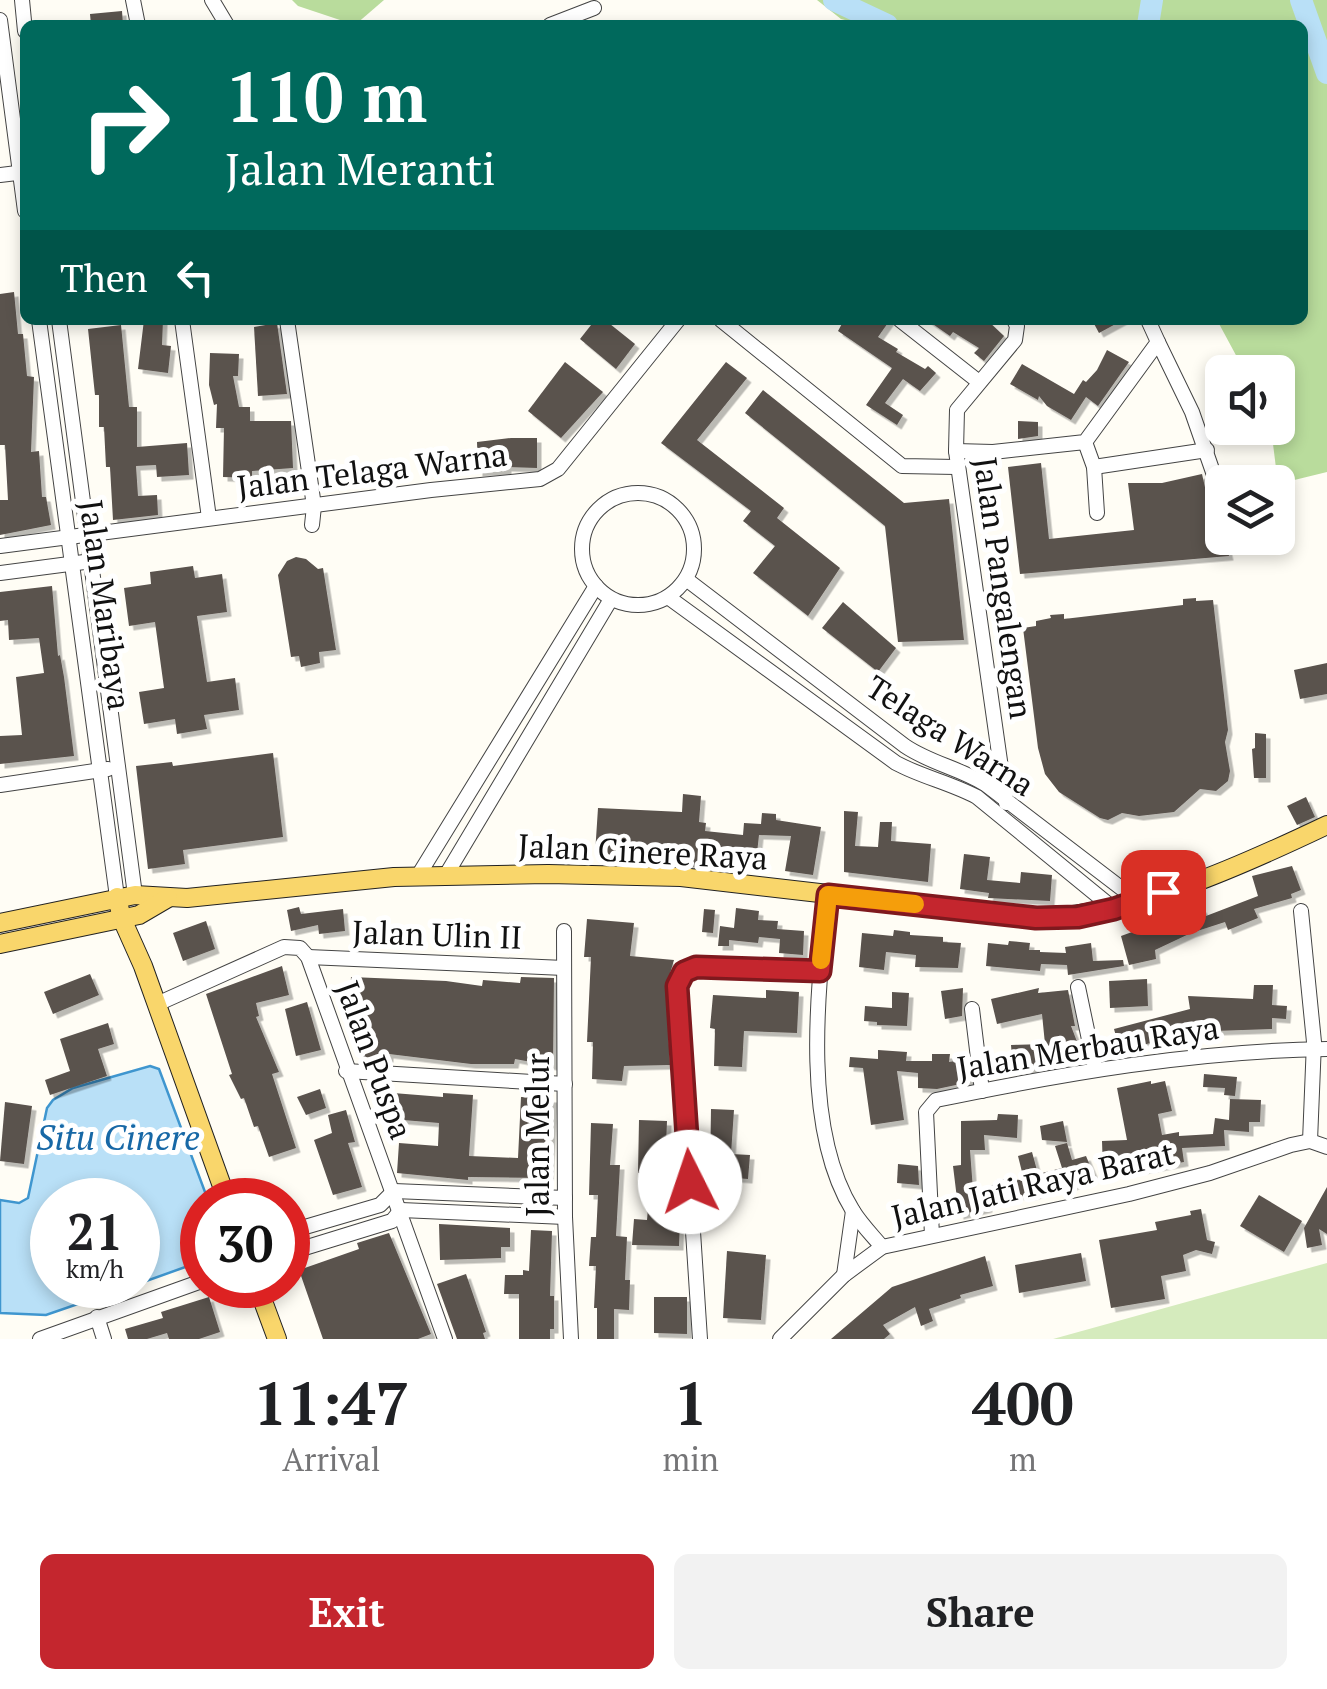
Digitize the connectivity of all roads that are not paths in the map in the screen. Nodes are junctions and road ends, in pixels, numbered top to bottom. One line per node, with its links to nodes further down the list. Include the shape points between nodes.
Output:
1 (594, 8): 3 (street)
2 (0, 20): 4 (street)
3 (563, 20)
4 (20, 158)
5 (41, 325): 26 (street, Jalan Maribaya)
6 (60, 325): 25 (street, Jalan Maribaya)
7 (183, 325): 23 (street)
8 (288, 325): 21 (street)
9 (674, 325): 21 (street, Jalan Telaga Warna, via 558,469 540,479)
10 (727, 325): 18 (street, via 902,466)
11 (906, 325): 15 (street)
12 (1017, 325): 15 (street, Jalan Pangalengan, via 1015,340)
13 (1150, 325): 14 (street)
14 (1158, 342): 16 (street); 17 (street)
15 (979, 382): 18 (street, Jalan Pangalengan, via 957,410)
16 (1085, 442): 18 (street); 20 (street)
17 (1207, 450): 19 (street); 20 (street)
18 (956, 459): 38 (street, Jalan Pangalengan)
19 (1212, 465)
20 (1094, 467): 22 (street)
21 (314, 506): 23 (street, Jalan Telaga Warna); 24 (street)
22 (1097, 513)
23 (209, 518): 25 (street, Jalan Telaga Warna)
24 (312, 525)
25 (88, 533): 26 (street, Jalan Telaga Warna); 28 (street, Jalan Maribaya)
26 (68, 536): 27 (street, Jalan Telaga Warna); 29 (street, Jalan Maribaya)
27 (0, 546)
28 (92, 561): 29 (street); 35 (street, Jalan Maribaya)
29 (72, 564): 30 (street); 36 (street, Jalan Maribaya)
30 (0, 573)
31 (686, 580): 32 (street, via 695,548 686,518 661,496 629,493 600,507 588,524 583,556); 33 (street); 38 (street, Telaga Warna, via 904,746 963,771)
32 (596, 586): 34 (street); 42 (street)
33 (668, 597): 34 (street, via 640,606); 39 (street, Telaga Warna, via 896,763 957,786)
34 (612, 598): 41 (street)
35 (116, 768): 36 (street); 44 (street, Jalan Maribaya)
36 (99, 770): 37 (street); 44 (street, Jalan Maribaya)
37 (0, 785)
38 (1006, 803): 39 (street, Jalan Pangalengan); 46 (street, Telaga Warna)
39 (1009, 825): 48 (street, Telaga Warna)
40 (1327, 825): 46 (main road, Jalan Cinere Raya)
41 (446, 875): 42 (main road, Jalan Cinere Raya); 43 (main road, Jalan Cinere Raya, via 681,878)
42 (418, 876): 45 (main road, Jalan Cinere Raya)
43 (828, 895): 48 (main road, Jalan Cinere Raya, via 1036,918); 57 (street)
44 (126, 896): 45 (main road, Jalan Cinere Raya); 47 (main road, Jalan Cinere Raya); 50 (main road)
45 (168, 898): 50 (main road, Jalan Cinere Raya)
46 (1138, 901): 48 (main road, Jalan Cinere Raya)
47 (80, 906): 51 (main road, Jalan Cinere Raya); 52 (main road)
48 (1114, 909)
49 (1301, 911): 61 (street)
50 (130, 917): 52 (main road, Jalan Cinere Raya); 59 (main road)
51 (0, 922)
52 (85, 927): 54 (main road, Jalan Cinere Raya)
53 (564, 931): 56 (street, Jalan Melur)
54 (0, 944)
55 (308, 957): 56 (street, Jalan Ulin II); 59 (street, Jalan Puspa, via 300,948 284,947); 63 (street, Jalan Puspa)
56 (564, 968): 64 (street, Jalan Melur)
57 (820, 971): 72 (street, via 818,1091 824,1133); 87 (street, via 696,967 677,986)
58 (1078, 987): 62 (street)
59 (157, 1004): 68 (main road)
60 (972, 1008): 65 (street)
61 (1318, 1046): 62 (street, Jalan Merbau Raya); 66 (street)
62 (1095, 1068): 65 (street, Jalan Merbau Raya)
63 (346, 1071): 64 (street); 69 (street, Jalan Puspa)
64 (565, 1084): 70 (street, Jalan Melur)
65 (982, 1090): 75 (street, Jalan Merbau Raya, via 936,1100 926,1112)
66 (1310, 1141): 67 (street); 75 (street, Jalan Jati Raya Barat, via 1128,1194)
67 (1327, 1148)
68 (219, 1178)
69 (394, 1191): 70 (street); 71 (street, Jalan Puspa); 74 (street, via 380,1205)
70 (565, 1198): 73 (street, Jalan Melur)
71 (401, 1210): 73 (street); 76 (street, via 392,1221); 85 (street, Jalan Puspa)
72 (852, 1211): 77 (street); 78 (street)
73 (565, 1216): 86 (street, Jalan Melur)
74 (310, 1226)
75 (932, 1235): 77 (street, Jalan Jati Raya Barat)
76 (310, 1246)
77 (882, 1247): 78 (street, Jalan Jati Raya Barat)
78 (844, 1275): 88 (street, Jalan Jati Raya Barat)
79 (180, 1289): 81 (street)
80 (266, 1308): 84 (main road)
81 (97, 1317): 82 (street); 83 (street)
82 (40, 1339)
83 (104, 1339)
84 (277, 1339)
85 (445, 1339)
86 (570, 1339)
87 (700, 1339)
88 (780, 1339)

